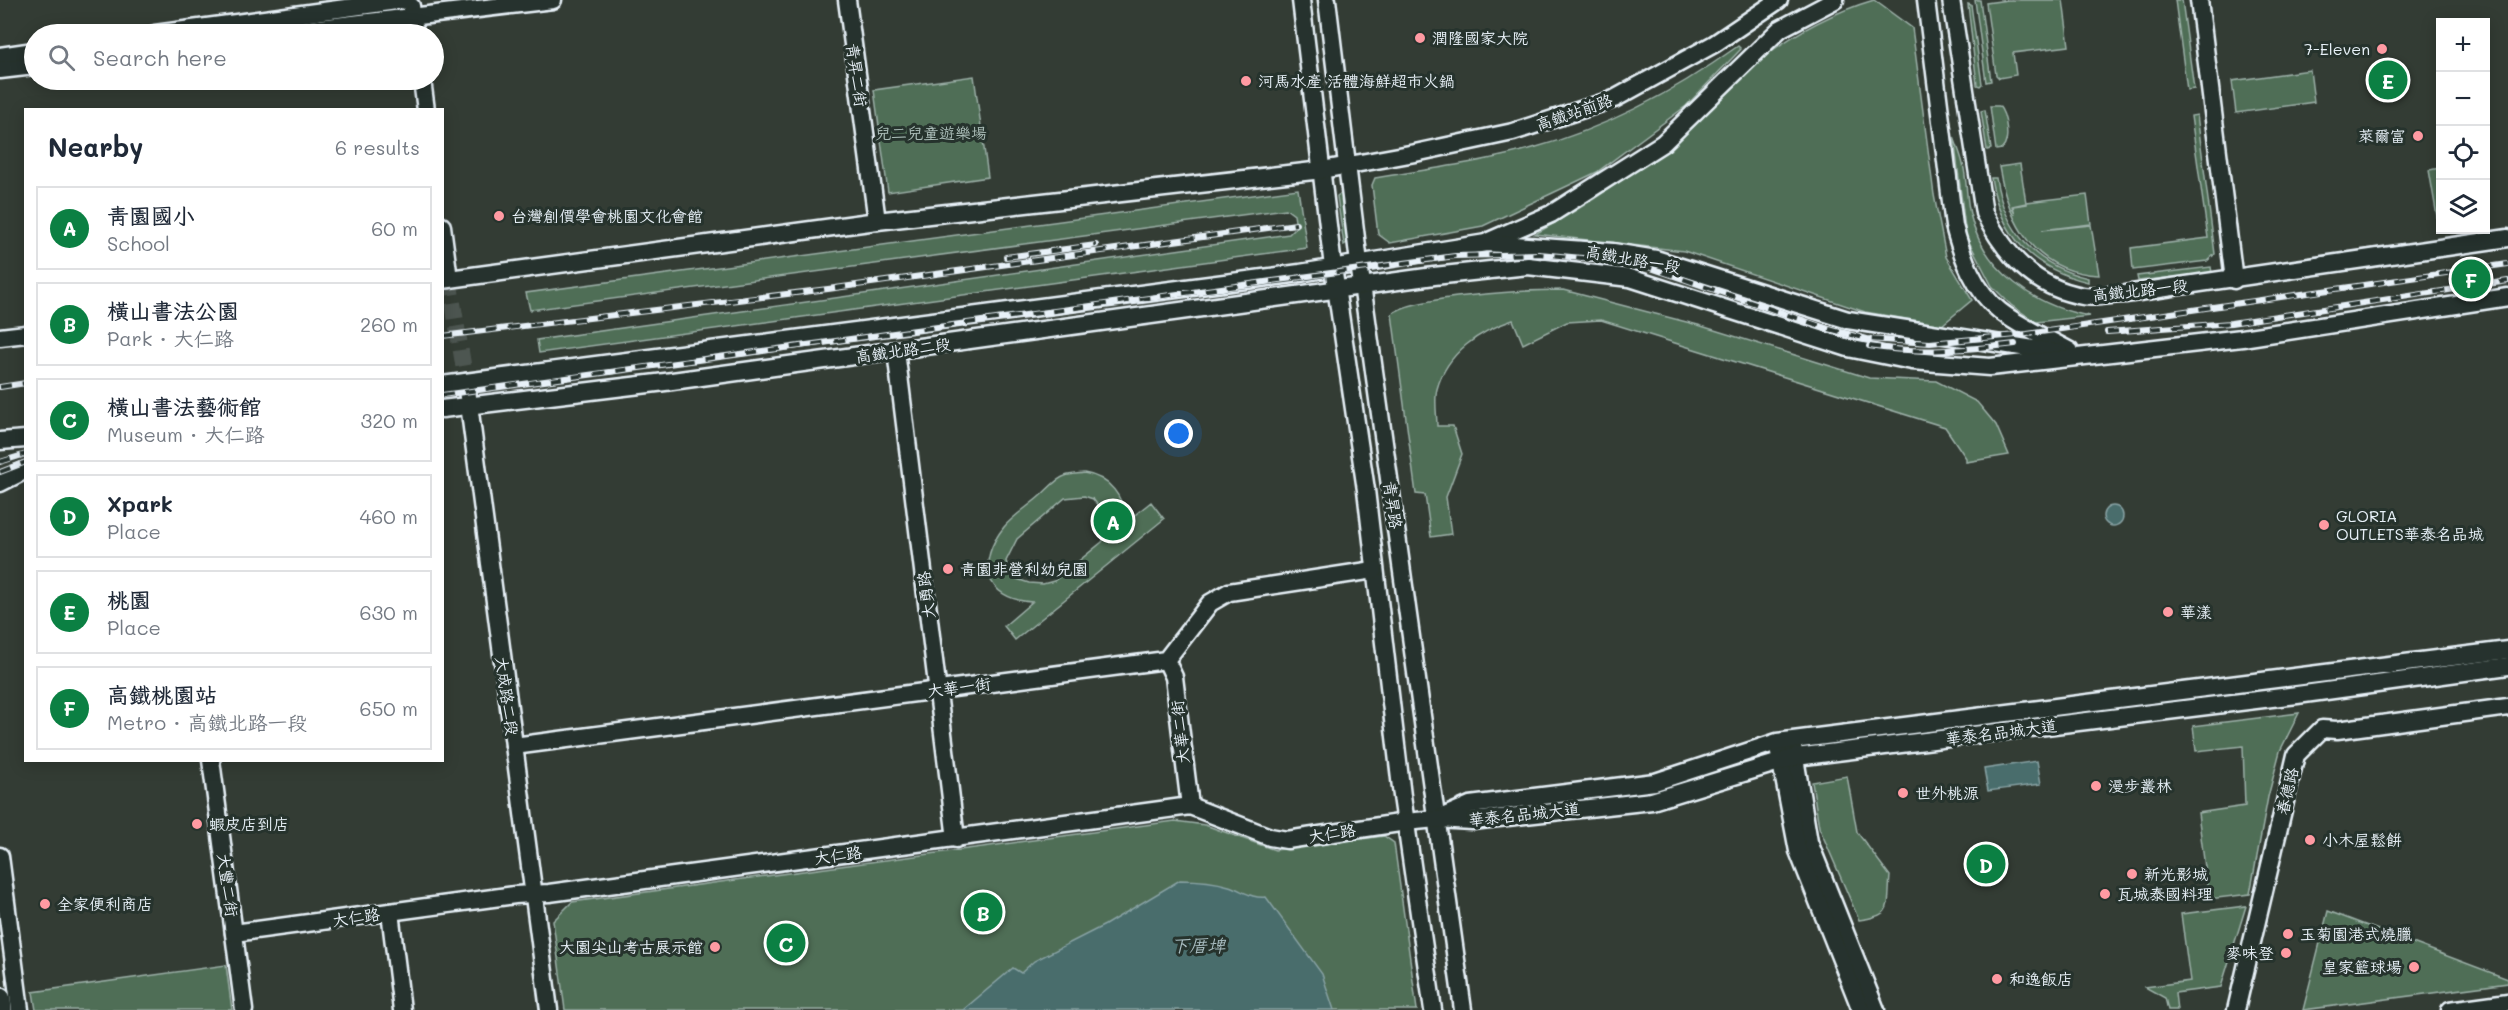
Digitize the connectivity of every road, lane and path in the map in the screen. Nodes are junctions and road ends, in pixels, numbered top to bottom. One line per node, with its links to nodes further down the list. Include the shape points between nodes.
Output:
1 (404, 0): 12 (street)
2 (552, 0): 11 (street)
3 (847, 0): 23 (street, 青昇二街)
4 (1301, 0): 22 (street, 青昇路)
5 (1327, 0): 21 (street, 青昇路)
6 (1779, 0): 21 (street, 高鐵站前路, via 1714,44 1614,99 1513,132)
7 (1834, 0): 25 (street, via 1780,29 1663,143 1551,214)
8 (1926, 0): 37 (street, via 1954,226 1961,253 1978,285 2000,311)
9 (1951, 0): 30 (street, 高鐵北路一段, via 1984,213 1997,240 2014,261 2037,279 2085,296)
10 (2199, 0): 30 (street)
11 (412, 8): 13 (street); 14 (street)
12 (228, 24)
13 (324, 24)
14 (414, 24)
15 (24, 52): 16 (street)
16 (0, 56)
17 (24, 67): 18 (street)
18 (0, 70)
19 (423, 90): 20 (street)
20 (426, 108)
21 (1347, 166): 22 (street); 27 (street, 青昇路)
22 (1322, 170): 23 (street); 28 (street, 青昇路)
23 (877, 221): 29 (street)
24 (2508, 238): 30 (street, 高鐵北路一段)
25 (1486, 243): 27 (street, 高鐵北路一段); 37 (street, 高鐵北路一段, via 1656,259 1848,320)
26 (444, 252): 29 (street)
27 (1359, 263): 28 (street, 高鐵北路二段); 31 (street, 青昇路)
28 (1334, 267): 32 (street, 青昇路); 38 (street, 高鐵北路二段)
29 (446, 279)
30 (2234, 280)
31 (1362, 285): 32 (street, 高鐵北路二段); 37 (street, 高鐵北路一段, via 1528,267 1630,278 1848,348 1912,361 1990,367); 59 (street, 青昇路)
32 (1337, 289): 36 (street, 高鐵北路二段); 48 (street, 青昇路)
33 (2508, 297): 37 (street, 高鐵北路一段, via 2242,338)
34 (24, 334): 35 (street)
35 (0, 337)
36 (896, 351): 40 (street, 高鐵北路二段); 52 (street, 大勇路)
37 (2078, 356)
38 (466, 382): 39 (street, 高鐵北路二段); 40 (street, 大成路二段)
39 (444, 385)
40 (469, 406): 41 (street, 高鐵北路二段); 55 (street, 大成路二段)
41 (444, 409)
42 (24, 439): 43 (street)
43 (0, 441)
44 (24, 465): 45 (street)
45 (0, 468)
46 (24, 471): 47 (street)
47 (0, 483)
48 (1374, 570): 50 (street, via 1229,592 1210,603); 60 (street, 青昇路)
49 (2508, 650): 54 (street, 華泰名品城大道)
50 (1166, 660): 52 (street, 大華一街); 58 (street, 大華二街, via 1174,677)
51 (2508, 666): 56 (street, 華泰名品城大道)
52 (937, 690): 55 (street, 大華一街); 61 (street, 大勇路)
53 (2508, 707): 77 (street, 春德路, via 2322,729 2296,754)
54 (1785, 741): 56 (street); 59 (street, 華泰名品城大道, via 1655,782 1470,805)
55 (514, 746): 63 (street, 大成路二段)
56 (1788, 759): 59 (street, 華泰名品城大道, via 1652,801 1472,821); 75 (street, via 1798,850); 76 (street, via 1809,842)
57 (211, 762): 65 (street, 大豐二街)
58 (1190, 806): 60 (street, 大仁路, via 1287,840); 61 (street, 大仁路)
59 (1436, 819): 60 (street, 大仁路); 74 (street, 青昇路)
60 (1406, 822): 73 (street, 青昇路)
61 (956, 839): 63 (street, 大仁路)
62 (0, 856): 69 (street)
63 (533, 894): 64 (street, 大仁路); 72 (street, 大成路二段)
64 (390, 912): 65 (street, 大仁路); 71 (street)
65 (234, 933): 70 (street, 大豐二街)
66 (0, 999): 68 (main road)
67 (2508, 1002): 78 (street)
68 (2, 1010)
69 (20, 1010)
70 (244, 1010)
71 (402, 1010)
72 (549, 1010)
73 (1433, 1010)
74 (1462, 1010)
75 (1861, 1010)
76 (1876, 1010)
77 (2236, 1010)
78 (2450, 1010)

